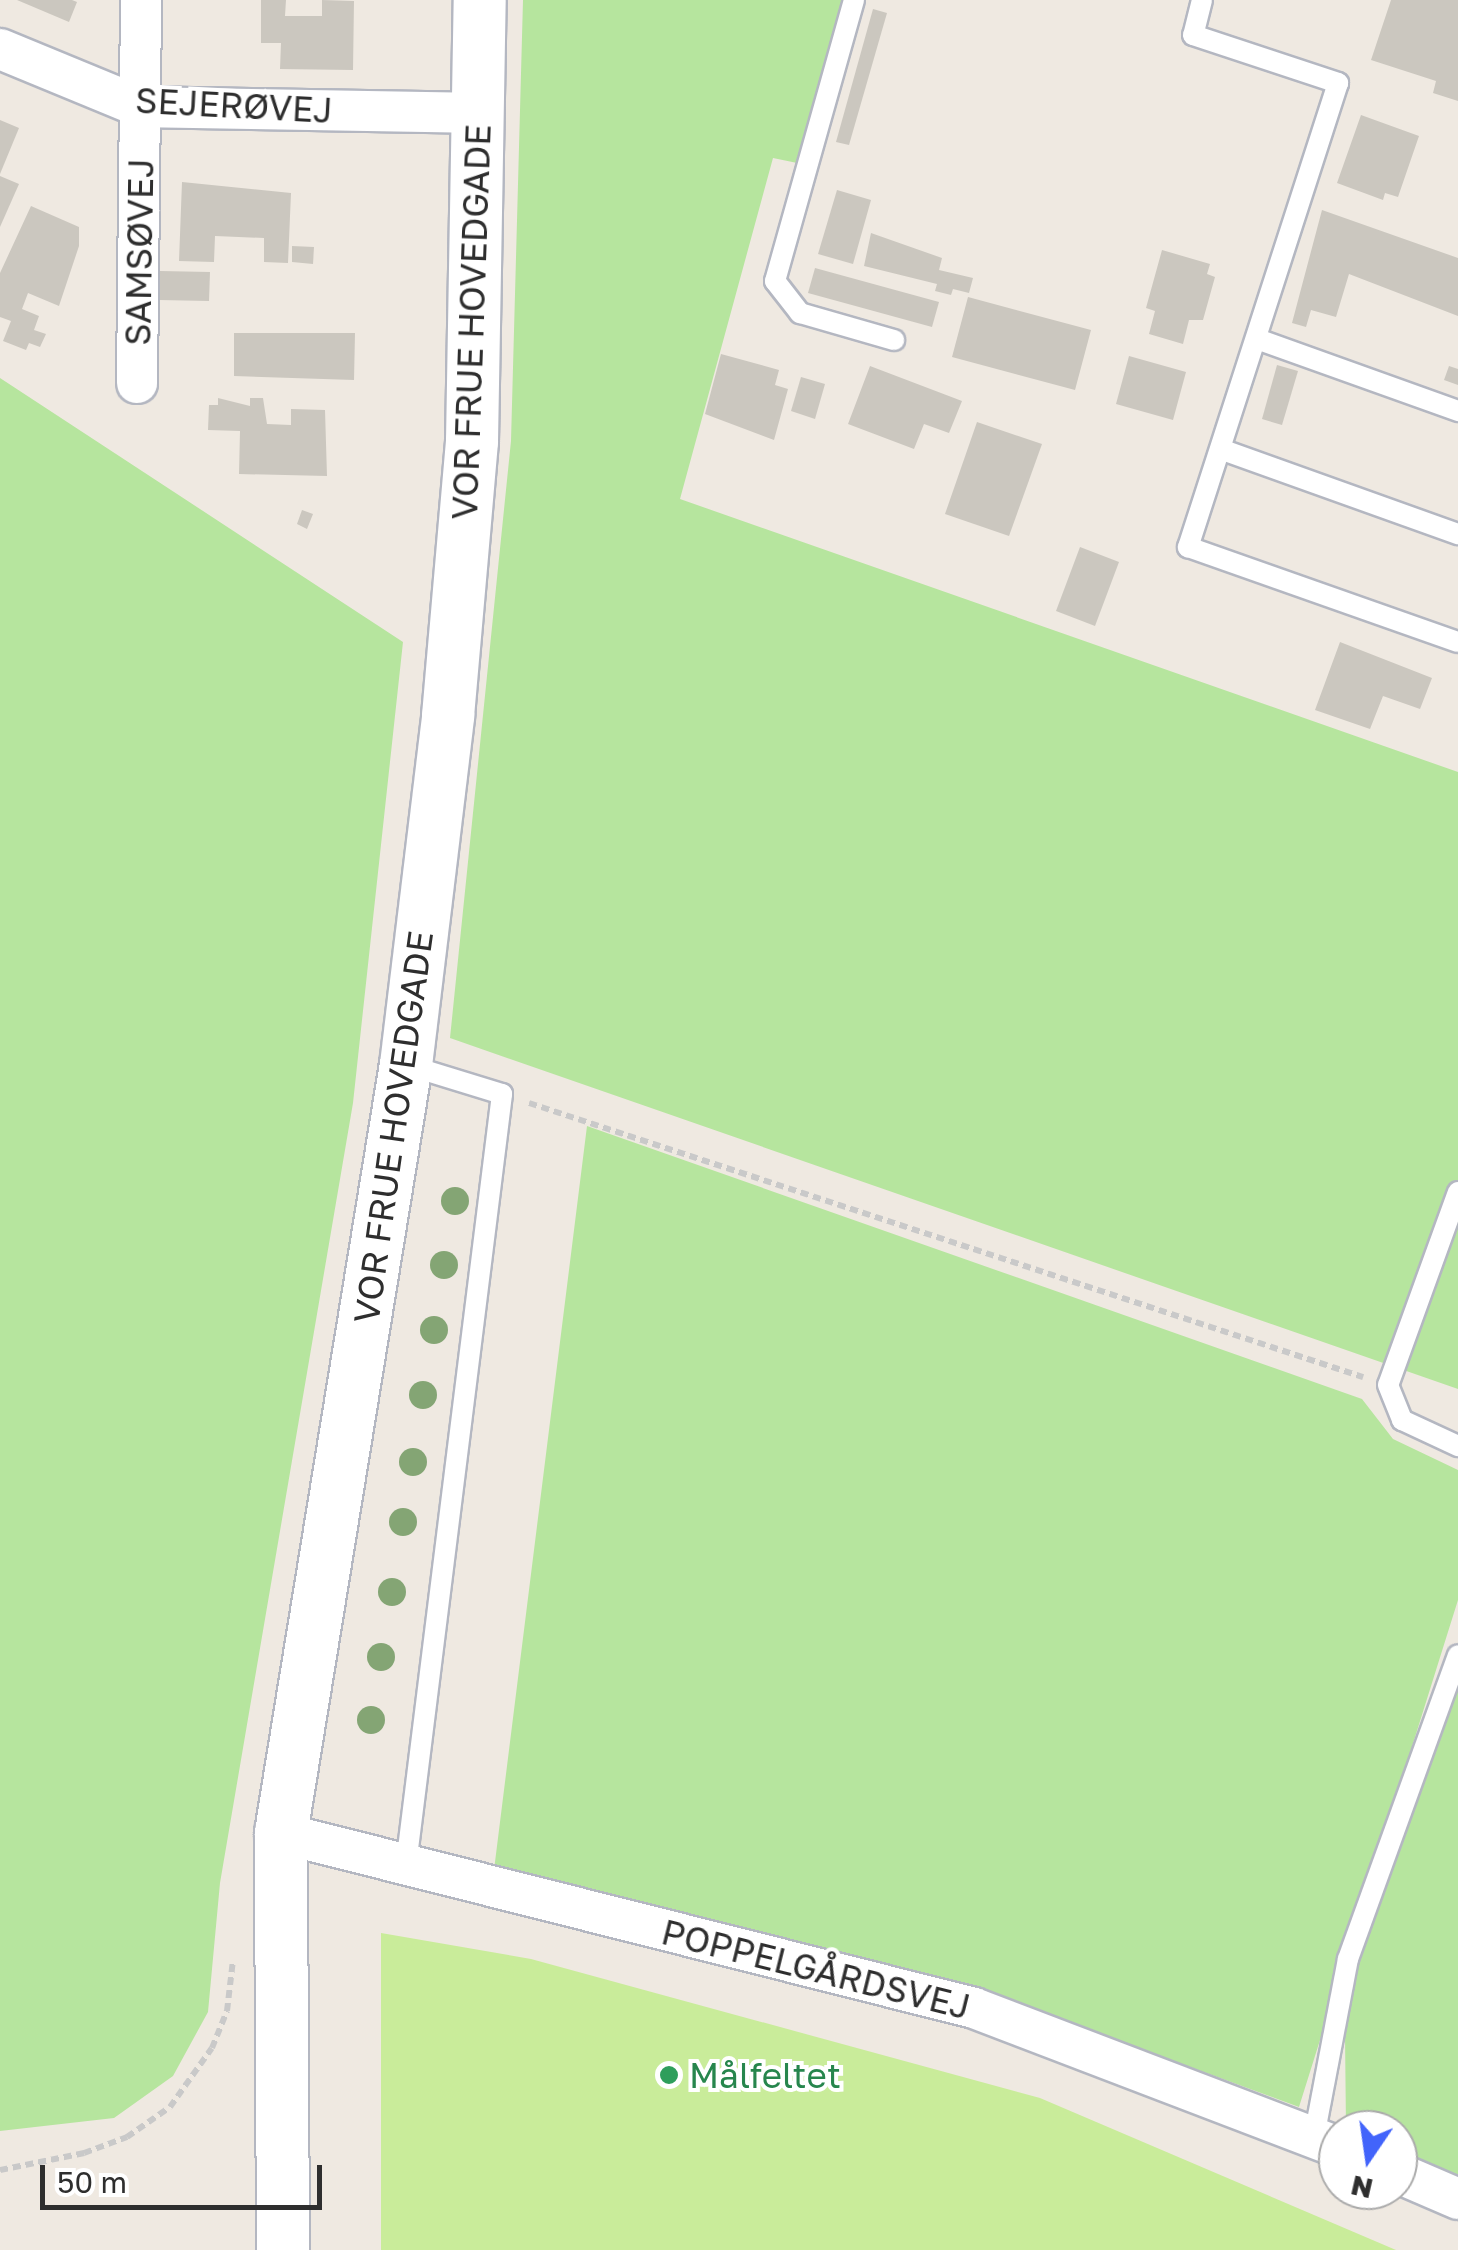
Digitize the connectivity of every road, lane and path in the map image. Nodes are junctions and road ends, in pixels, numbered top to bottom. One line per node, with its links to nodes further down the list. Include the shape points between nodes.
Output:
1 (141, 0): 6 (street, SAMSØVEJ)
2 (480, 0): 7 (street, VOR FRUE HOVEDGADE)
3 (854, 0): 9 (lane, via 775,281 800,313)
4 (1202, 0): 8 (lane, via 1193,35 1338,83)
5 (0, 49): 6 (street, SEJERØVEJ)
6 (141, 107): 7 (street, SEJERØVEJ); 10 (street, SAMSØVEJ)
7 (478, 113): 15 (street, VOR FRUE HOVEDGADE, via 472,441)
8 (1257, 339): 11 (lane); 12 (lane)
9 (894, 340)
10 (137, 383)
11 (1458, 411)
12 (1223, 450): 13 (lane); 14 (lane, via 1188,548)
13 (1458, 534)
14 (1458, 642)
15 (406, 1065): 16 (lane); 21 (street, VOR FRUE HOVEDGADE)
16 (502, 1094): 18 (path); 22 (lane)
17 (1458, 1192): 18 (lane)
18 (1388, 1385): 19 (lane, via 1402,1420)
19 (1458, 1446)
20 (1458, 1655): 24 (lane, via 1348,1959)
21 (281, 1833): 22 (street, POPPELGÅRDSVEJ); 29 (street, VOR FRUE HOVEDGADE)
22 (406, 1865): 25 (street, POPPELGÅRDSVEJ, via 974,2008)
23 (234, 1952): 26 (path, via 227,2011 212,2048 170,2108 98,2148)
24 (1330, 2110)
25 (1318, 2139)
26 (0, 2170)
27 (1418, 2183): 28 (street)
28 (1458, 2200)
29 (282, 2250)

